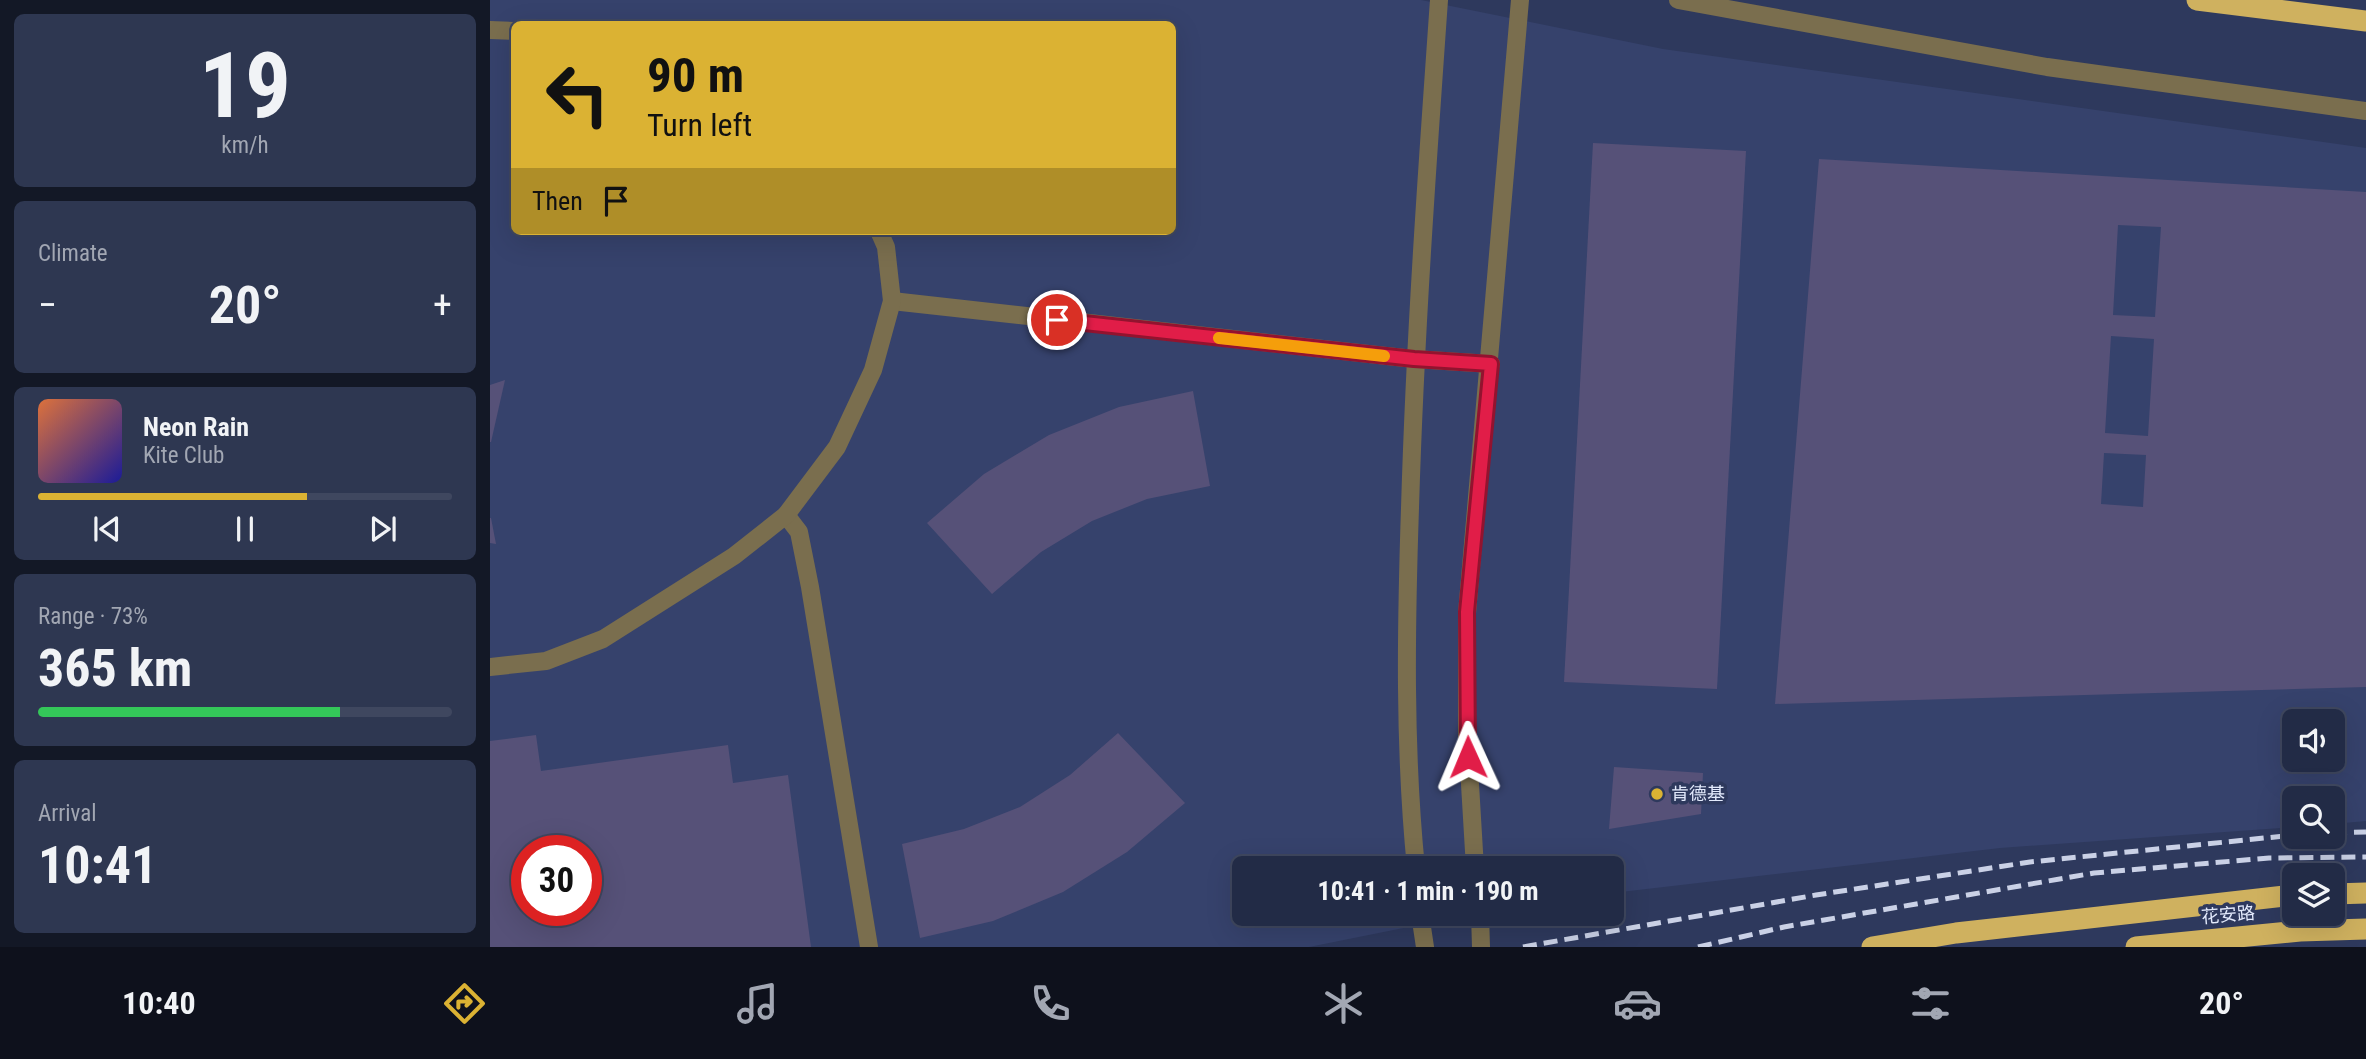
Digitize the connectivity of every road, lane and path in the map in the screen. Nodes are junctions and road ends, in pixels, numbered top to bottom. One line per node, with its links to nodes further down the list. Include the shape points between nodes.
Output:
1 (1439, 0): 11 (street)
2 (1520, 0): 12 (street)
3 (1678, 0): 8 (street, via 2047,67)
4 (2197, 0): 5 (highway)
5 (2366, 21)
6 (490, 30): 7 (street)
7 (511, 31)
8 (2366, 111)
9 (881, 235): 10 (street)
10 (891, 301): 11 (street); 13 (street, via 873,370 837,446)
11 (1414, 359): 12 (street); 15 (street, via 1406,633)
12 (1491, 364): 16 (street, via 1467,612 1467,734)
13 (786, 515): 14 (street, via 734,556 603,639 546,661); 23 (street, via 799,532 810,587)
14 (490, 667)
15 (1415, 856)
16 (1474, 856)
17 (2366, 893): 18 (highway)
18 (2345, 894)
19 (2282, 896): 26 (highway, via 1956,933)
20 (1422, 926): 24 (street)
21 (1480, 926): 25 (street)
22 (2366, 929): 27 (highway, 花安路)
23 (869, 947)
24 (1425, 947)
25 (1481, 947)
26 (1872, 947)
27 (2136, 947)

